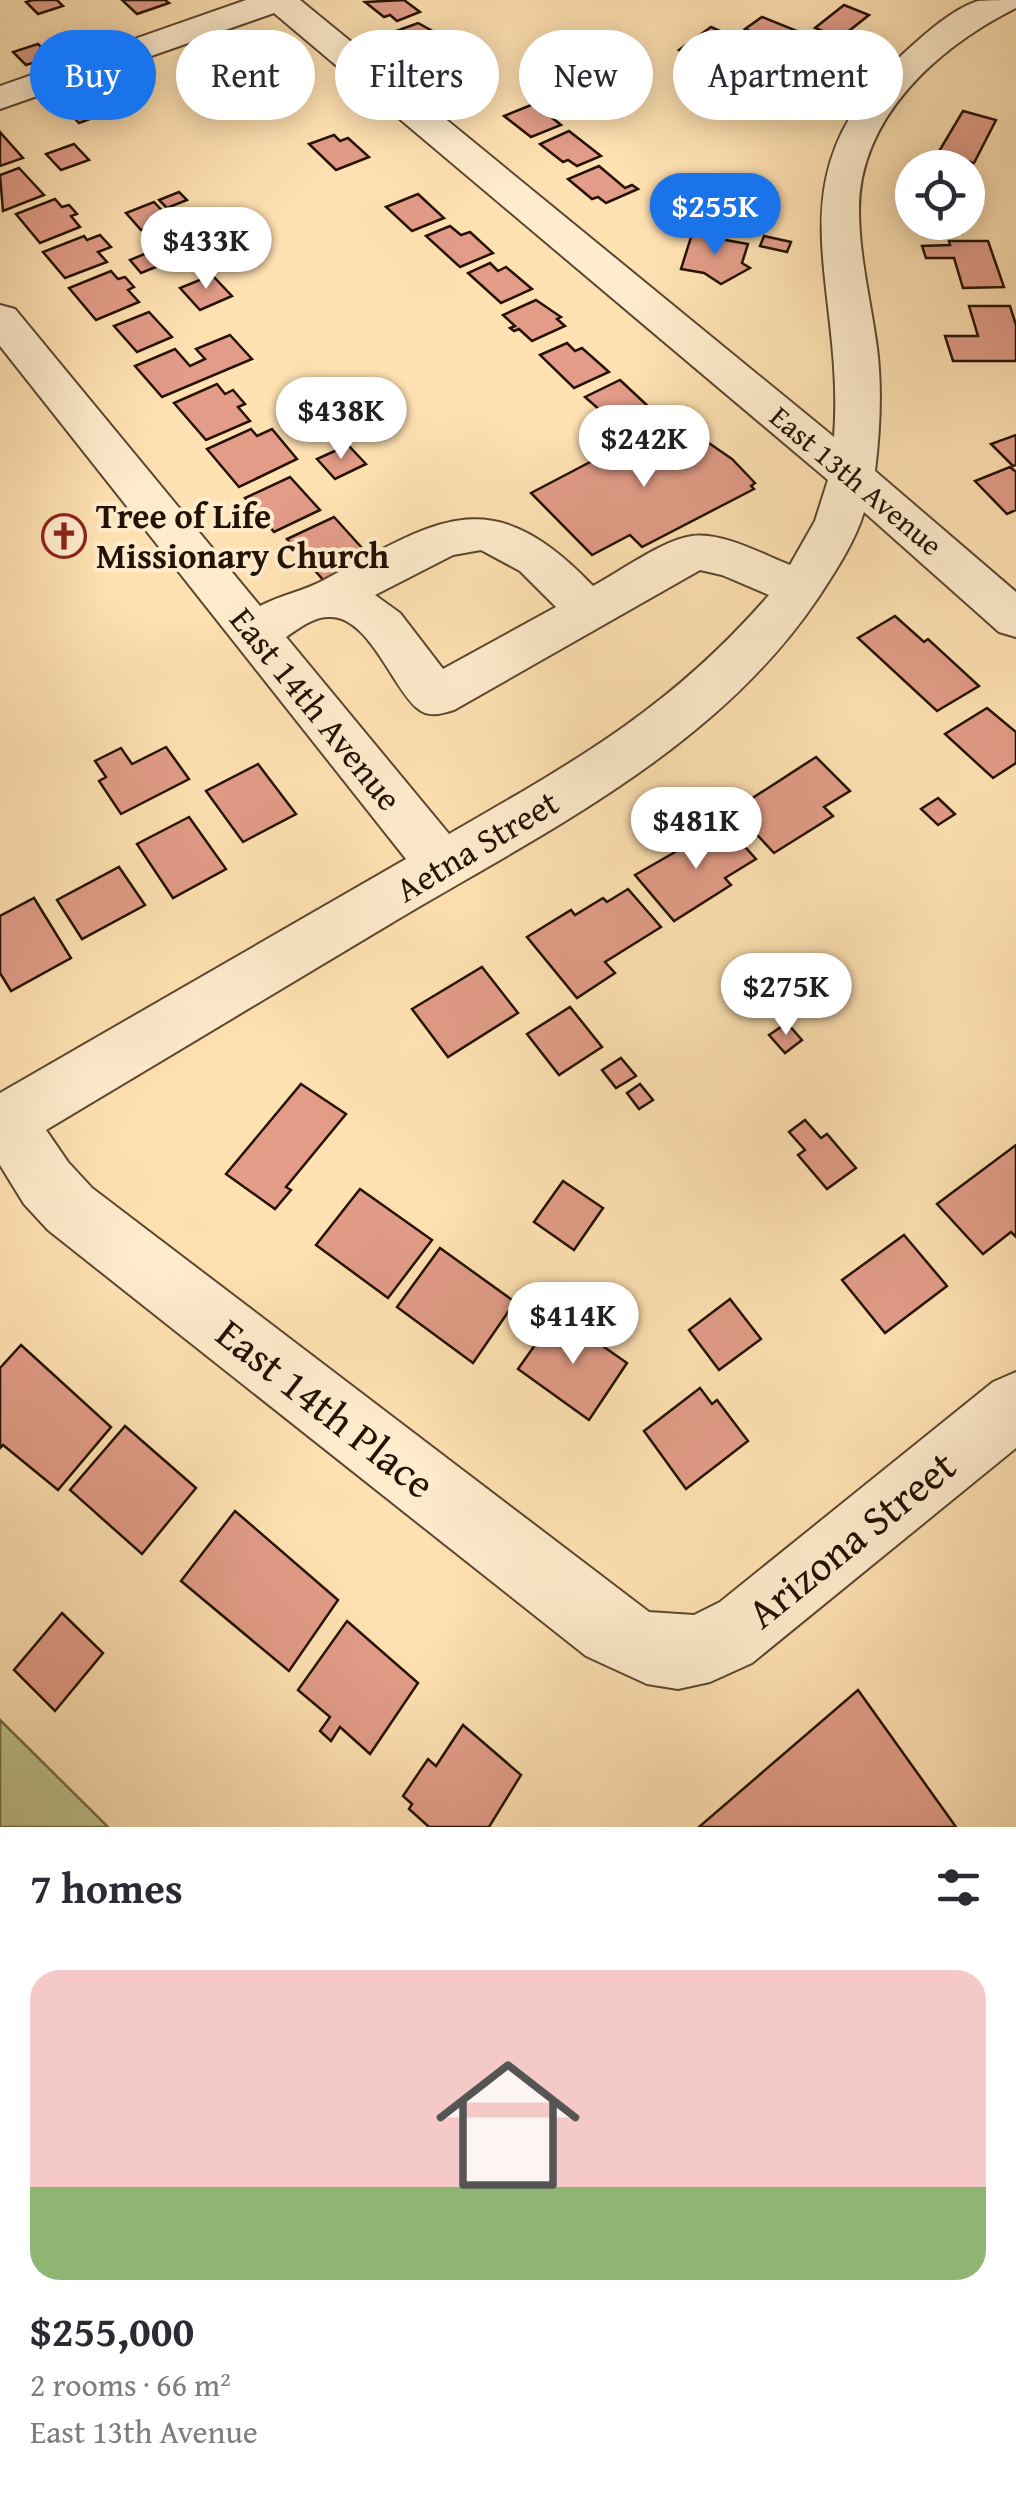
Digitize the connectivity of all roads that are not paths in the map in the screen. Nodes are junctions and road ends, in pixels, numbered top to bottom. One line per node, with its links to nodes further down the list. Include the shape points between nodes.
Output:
1 (1006, 0): 5 (street, Aetna Street, via 905,71 860,129 845,164 838,250 856,353)
2 (259, 3): 3 (street); 5 (street, East 13th Avenue)
3 (0, 98)
4 (0, 318): 10 (street, East 14th Avenue)
5 (852, 476): 6 (street, Aetna Street, via 833,530); 9 (street, East 13th Avenue)
6 (798, 588): 8 (street, via 694,552); 11 (street, Aetna Street, via 728,672 667,727)
7 (332, 598): 8 (street, via 438,541 494,534 538,558); 8 (street, via 370,612 436,696); 10 (street, via 310,602)
8 (588, 611)
9 (1016, 619)
10 (253, 633): 11 (street, East 14th Avenue)
11 (444, 866): 12 (street, Aetna Street)
12 (3, 1123): 14 (street, East 14th Place, via 70,1209 611,1630 644,1650)
13 (1016, 1405): 14 (street, Arizona Street, via 745,1627 714,1647)
14 (677, 1654)

